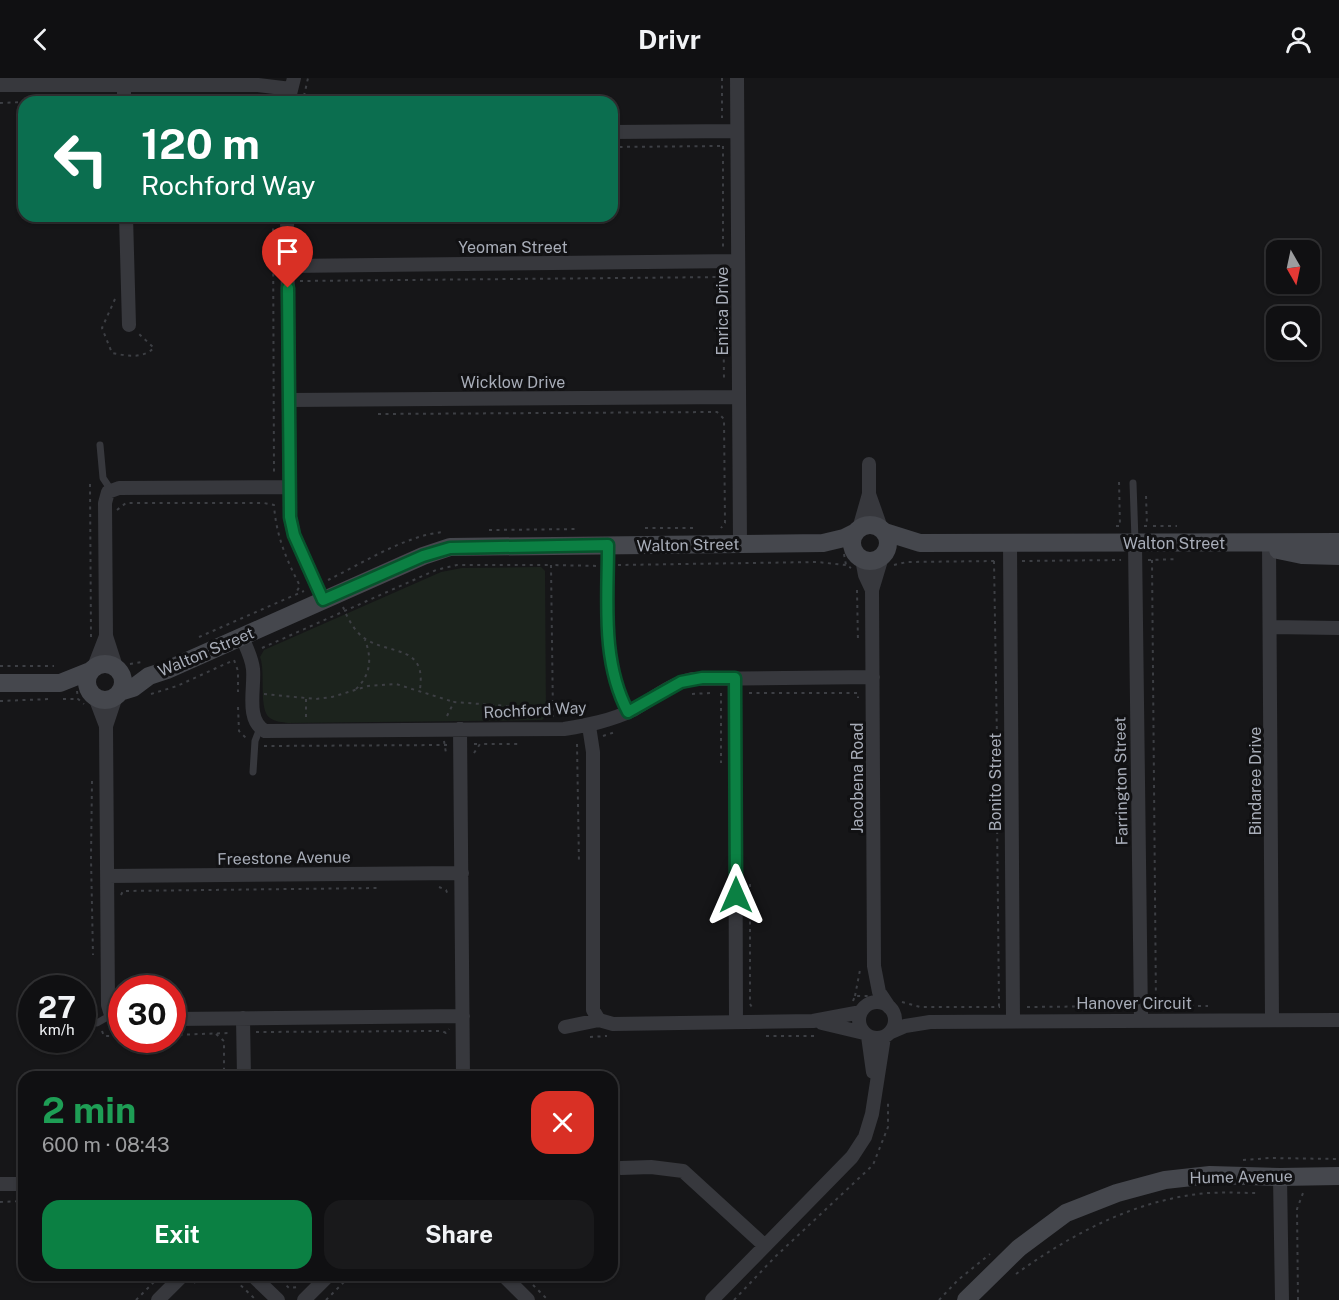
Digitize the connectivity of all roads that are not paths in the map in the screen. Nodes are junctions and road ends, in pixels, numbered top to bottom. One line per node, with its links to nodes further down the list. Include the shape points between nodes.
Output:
1 (736, 78): 6 (street, Enrica Drive)
2 (0, 85): 3 (street)
3 (124, 86): 4 (street, via 258,85); 5 (street)
4 (291, 90)
5 (125, 96)
6 (737, 131): 7 (street); 10 (street, Enrica Drive)
7 (618, 132)
8 (126, 222): 12 (street)
9 (288, 222): 11 (street)
10 (738, 261): 11 (street, Yeoman Street); 13 (street, Enrica Drive)
11 (294, 266): 14 (street)
12 (129, 325)
13 (739, 397): 14 (street, Wicklow Drive); 27 (street, Enrica Drive)
14 (289, 400): 18 (street)
15 (100, 445): 19 (lane, via 103,478)
16 (869, 464): 20 (street)
17 (1133, 483): 30 (lane)
18 (289, 487): 19 (street); 35 (street, via 292,530)
19 (111, 490): 38 (street, via 105,503)
20 (869, 494): 21 (street); 22 (street)
21 (858, 530): 22 (street, via 870,525); 24 (street, Walton Street); 32 (street, via 852,542)
22 (883, 530): 25 (street, Walton Street); 33 (street, via 889,542)
23 (1339, 542): 29 (street, Walton Street)
24 (823, 543): 27 (street, Walton Street); 32 (street, Walton Street)
25 (920, 543): 26 (street, Walton Street); 33 (street, Walton Street)
26 (1010, 543): 30 (street, Walton Street); 61 (street, Bonito Street)
27 (740, 544): 28 (street, Walton Street)
28 (608, 545): 35 (street, Walton Street, via 450,548 423,556); 49 (lane, via 609,651 617,689)
29 (1269, 546): 30 (street, Walton Street, via 1248,543); 31 (street, Walton Street, via 1302,555); 36 (street, Bindaree Drive)
30 (1135, 551): 60 (street, Farrington Street)
31 (1339, 556)
32 (859, 557): 33 (street); 34 (street, Jacobena Road)
33 (885, 560): 34 (street, Jacobena Road)
34 (872, 590): 42 (street, Jacobena Road)
35 (335, 602): 39 (street, Walton Street)
36 (1271, 627): 37 (street); 67 (street, Bindaree Drive)
37 (1339, 628)
38 (106, 636): 40 (street); 41 (street)
39 (245, 645): 46 (street, Walton Street); 51 (street, via 253,668 253,719)
40 (92, 669): 41 (street, via 105,663); 45 (street); 48 (street, via 87,682)
41 (118, 669): 46 (street, Walton Street); 47 (street, via 124,681)
42 (873, 677): 43 (street, Rochford Way); 57 (street, Jacobena Road, via 867,966)
43 (735, 678): 49 (street, Rochford Way, via 681,682); 62 (street)
44 (0, 682): 45 (street)
45 (60, 683): 48 (street)
46 (149, 685): 47 (street, Walton Street)
47 (118, 694): 48 (street, via 106,700); 50 (street)
48 (88, 696): 50 (street)
49 (628, 712): 53 (street, Rochford Way)
50 (106, 726): 56 (street)
51 (260, 728): 52 (street, Rochford Way); 54 (lane, via 254,745)
52 (460, 729): 53 (street, Rochford Way, via 564,729); 55 (street)
53 (595, 735): 66 (street, via 593,1010)
54 (253, 772)
55 (462, 873): 56 (street, Freestone Avenue); 63 (street)
56 (107, 876): 58 (street)
57 (877, 1000): 59 (street); 59 (street); 70 (street, via 903,1016); 73 (street, Jacobena Road, via 896,1020)
58 (108, 1005)
59 (862, 1011): 69 (street); 72 (street, via 859,1024)
60 (1141, 1013): 61 (street, Hanover Circuit); 67 (street, Hanover Circuit)
61 (1013, 1014): 70 (street, Hanover Circuit)
62 (736, 1015): 66 (street, via 613,1024); 69 (street)
63 (463, 1016): 65 (street); 75 (street)
64 (186, 1018): 65 (street)
65 (243, 1018): 74 (street)
66 (599, 1020): 71 (street)
67 (1272, 1020): 68 (street, Hanover Circuit)
68 (1339, 1020)
69 (813, 1021): 72 (street)
70 (930, 1022): 73 (street, via 905,1026)
71 (565, 1027)
72 (866, 1035): 73 (street, via 879,1039); 76 (street)
73 (888, 1035): 76 (street, Jacobena Road)
74 (244, 1071)
75 (463, 1071)
76 (875, 1089): 82 (street, via 865,1137 852,1157)
77 (621, 1168): 82 (street, via 683,1171)
78 (1339, 1176): 81 (street, Hume Avenue)
79 (0, 1184): 80 (street)
80 (18, 1184)
81 (1281, 1185): 92 (street, Hume Avenue, via 1210,1175 1165,1180 1117,1193 1066,1214 1019,1248); 93 (street)
82 (764, 1245): 91 (street)
83 (177, 1281): 88 (street)
84 (258, 1281): 89 (street)
85 (321, 1281): 87 (street)
86 (509, 1281): 90 (street)
87 (303, 1294)
88 (158, 1300)
89 (278, 1300)
90 (528, 1300)
91 (712, 1300)
92 (966, 1300)
93 (1282, 1300)

